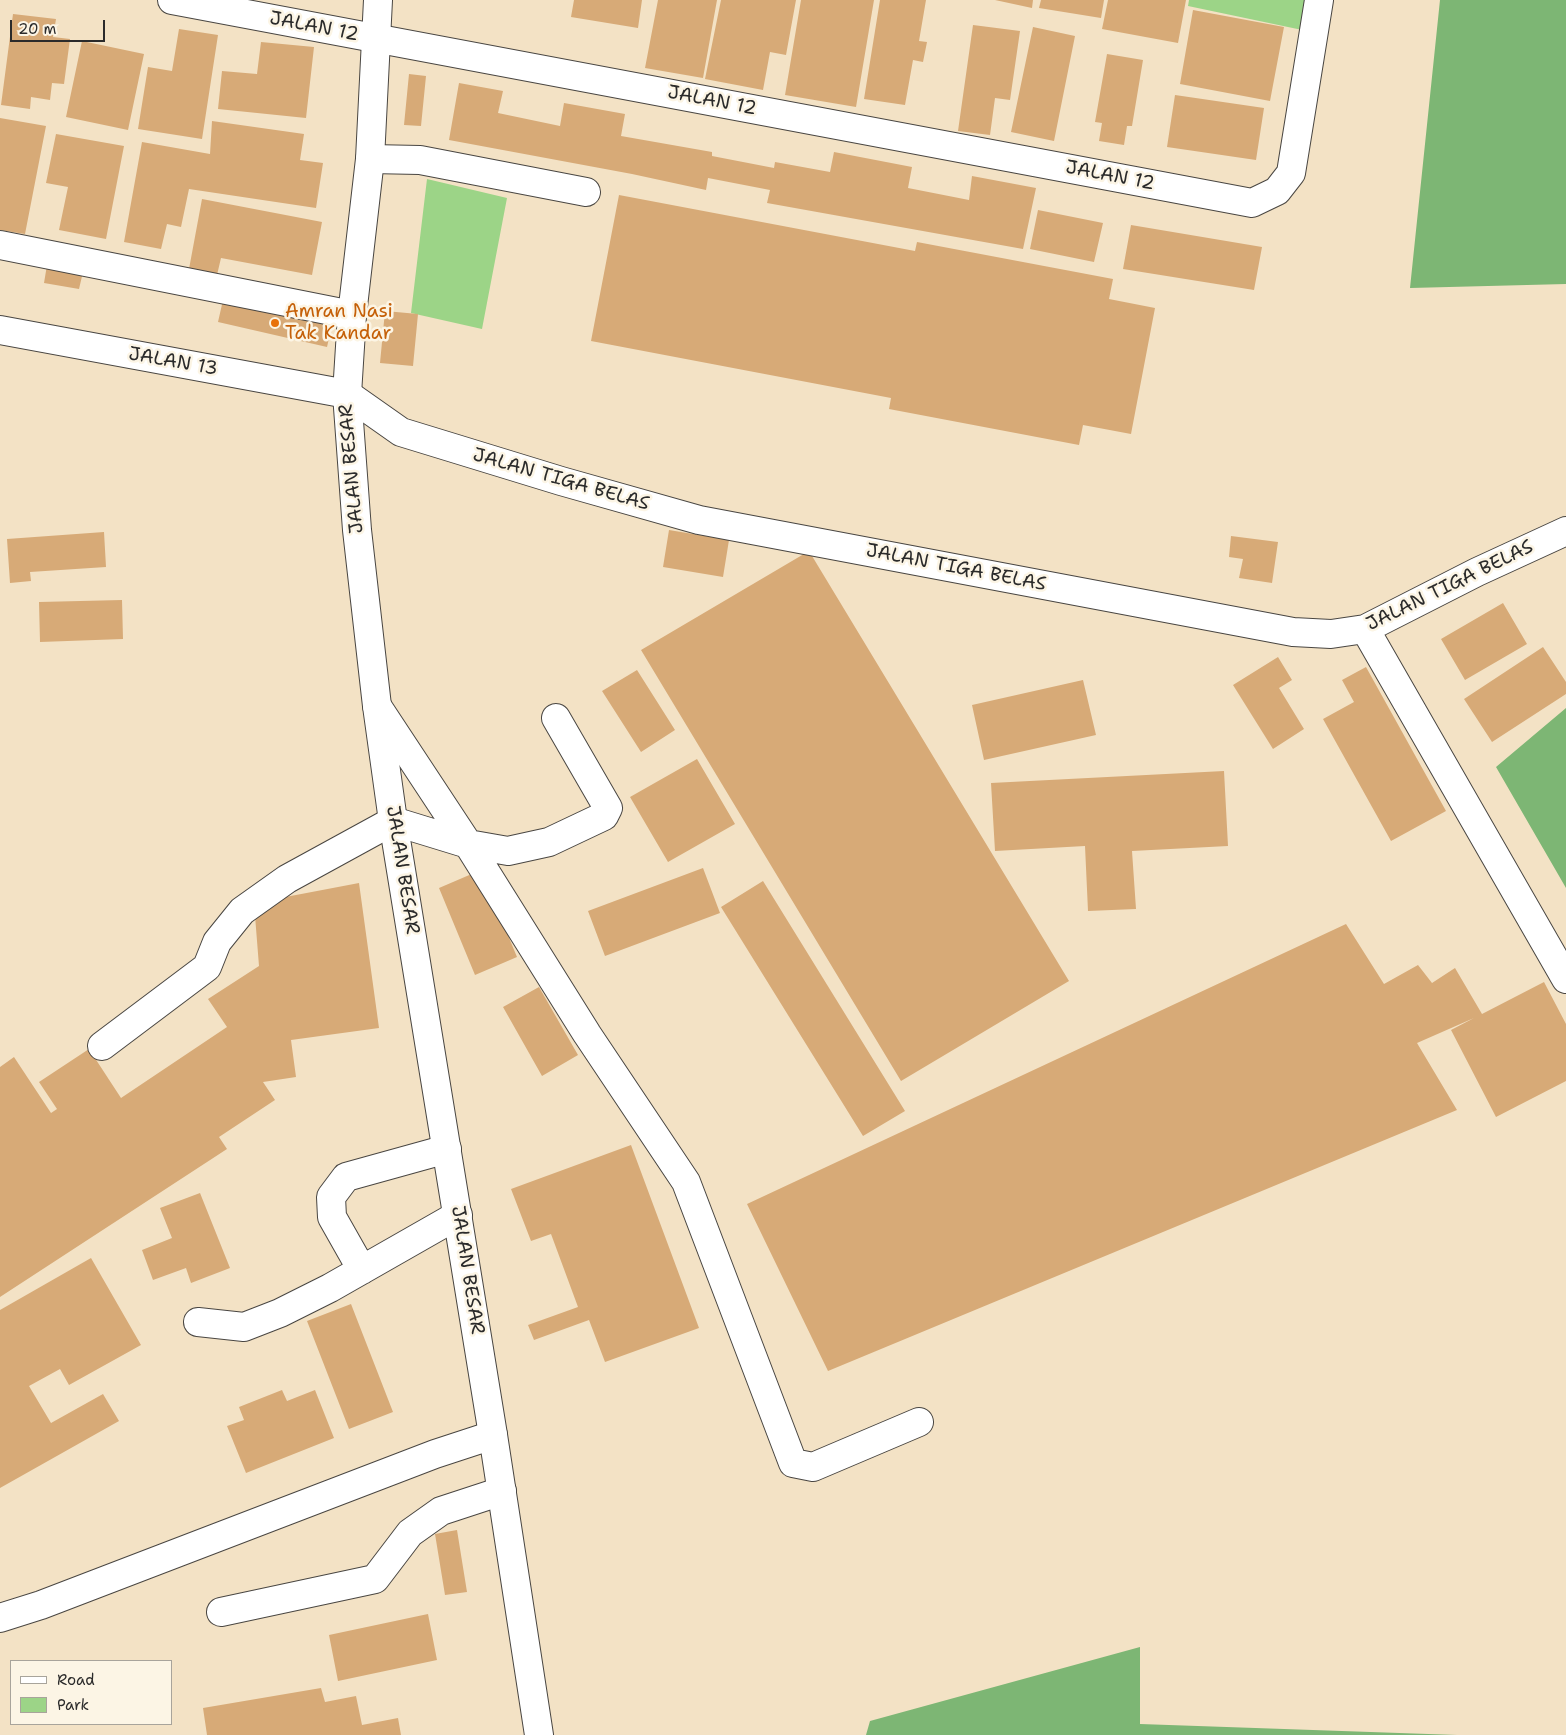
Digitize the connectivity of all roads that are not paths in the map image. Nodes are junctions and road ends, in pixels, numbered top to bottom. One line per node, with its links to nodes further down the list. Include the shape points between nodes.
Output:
1 (172, 0): 4 (street, JALAN 12)
2 (378, 0): 4 (street, JALAN BESAR)
3 (1319, 0): 4 (street, JALAN 12, via 1291,173 1277,190 1252,203)
4 (376, 38): 5 (street, JALAN BESAR)
5 (370, 159): 6 (street, via 420,160); 8 (street, JALAN BESAR)
6 (586, 192)
7 (0, 245): 8 (street)
8 (352, 315): 10 (street, JALAN BESAR)
9 (0, 330): 10 (street, JALAN 13)
10 (346, 394): 12 (street, JALAN TIGA BELAS, via 401,432 699,520 1294,632 1331,634); 13 (street, JALAN BESAR, via 357,530)
11 (1566, 531): 12 (street, JALAN TIGA BELAS)
12 (1365, 629): 17 (street)
13 (377, 706): 15 (street, JALAN BESAR); 16 (street)
14 (556, 718): 16 (street, via 608,808 604,816 549,842 508,851)
15 (394, 821): 16 (street); 18 (street, via 287,879 242,911 217,942 207,967); 19 (street, JALAN BESAR)
16 (468, 844): 23 (street, via 587,1034 686,1182 793,1463 813,1467)
17 (1566, 979)
18 (102, 1046)
19 (447, 1149): 20 (street, JALAN BESAR); 21 (street, via 346,1177 331,1197 332,1217)
20 (458, 1215): 21 (street); 24 (street, JALAN BESAR)
21 (362, 1270): 22 (street, via 280,1313 244,1327)
22 (198, 1322)
23 (920, 1422)
24 (493, 1434): 25 (street, JALAN BESAR); 27 (street)
25 (502, 1492): 26 (street, via 441,1511 410,1533 375,1579); 28 (street, JALAN BESAR)
26 (221, 1612)
27 (0, 1618)
28 (538, 1735)

